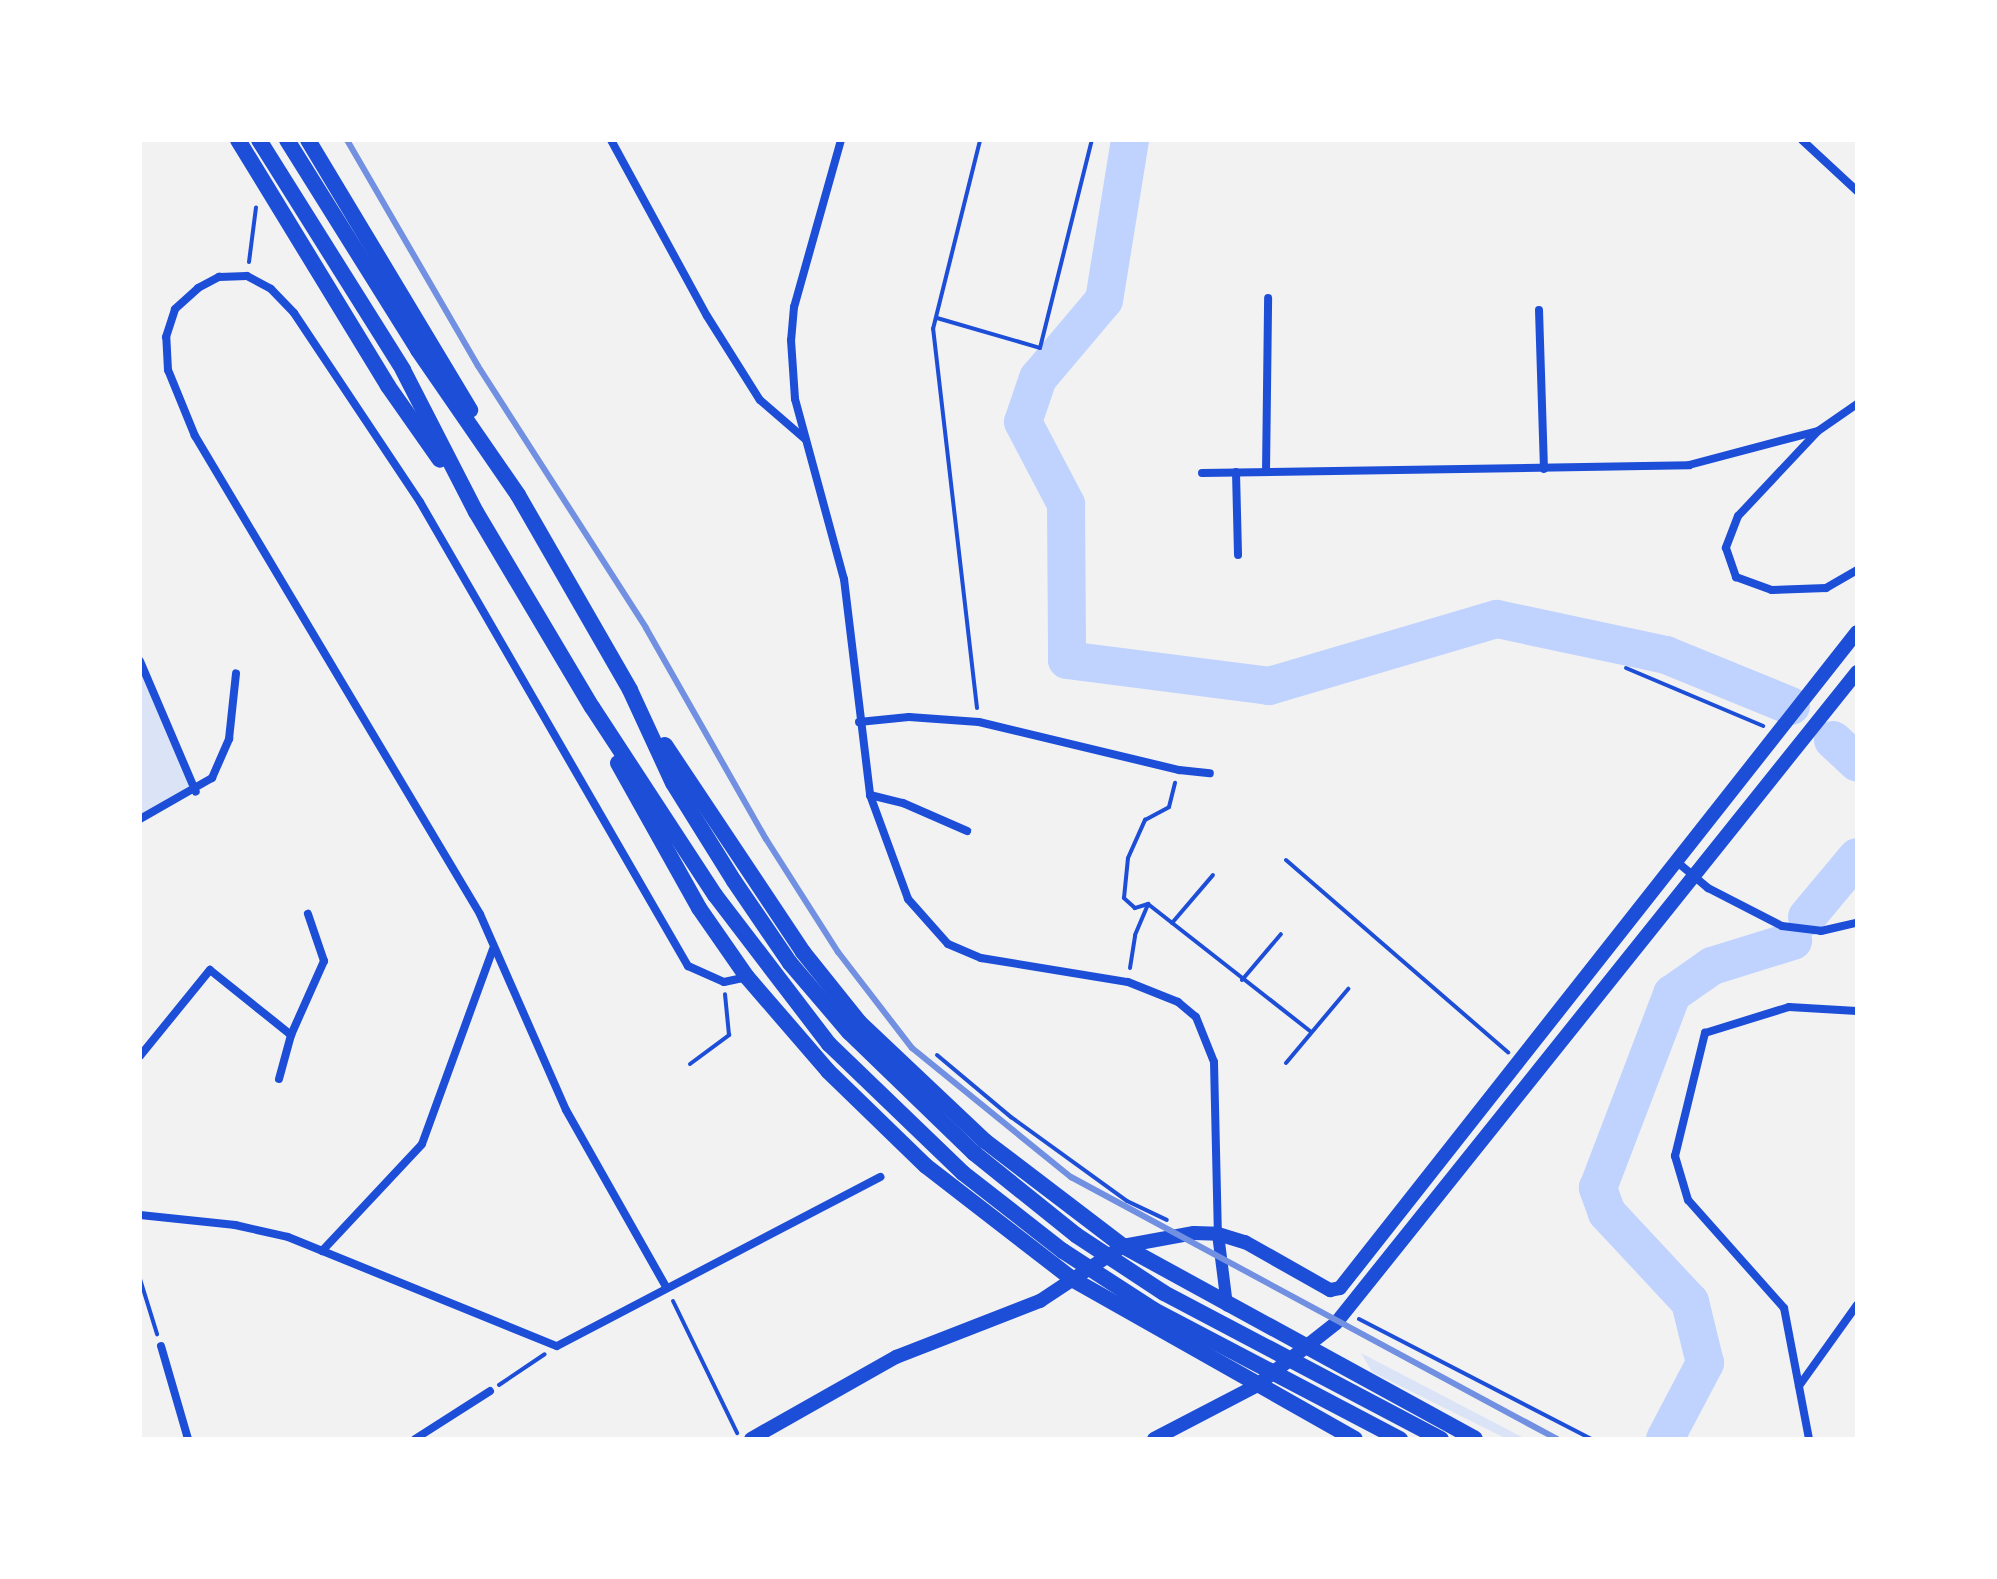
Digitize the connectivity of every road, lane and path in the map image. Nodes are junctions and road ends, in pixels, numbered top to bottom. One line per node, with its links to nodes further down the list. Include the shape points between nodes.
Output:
1 (238, 140): 24 (main road, via 388,386)
2 (259, 140): 24 (main road, via 403,370)
3 (287, 140): 23 (main road, via 418,350)
4 (308, 140): 23 (main road)
5 (611, 140): 18 (street, via 707,316 760,400)
6 (841, 140): 18 (street, via 794,307 795,399)
7 (980, 140): 15 (path)
8 (1092, 140): 15 (path, via 1040,348)
9 (1802, 140): 10 (street)
10 (1857, 191)
11 (257, 204): 12 (path)
12 (247, 276): 52 (street, via 219,277 175,309 166,337 168,370 195,436 480,914); 55 (street, via 271,289 294,313 420,502 688,966)
13 (1268, 298): 21 (street)
14 (1539, 310): 19 (street)
15 (936, 318): 35 (path, via 933,329)
16 (1857, 404): 17 (street)
17 (1818, 431): 19 (street, via 1689,465); 26 (street, via 1738,516 1726,548 1736,577 1772,590 1826,588)
18 (807, 441): 34 (street, via 844,579)
19 (1544, 469): 21 (street)
20 (1236, 472): 21 (street); 22 (street); 25 (street)
21 (1266, 472)
22 (1202, 473)
23 (518, 495): 32 (main road)
24 (476, 512): 33 (main road)
25 (1238, 555)
26 (1857, 570)
27 (1857, 632): 36 (main road)
28 (140, 661): 39 (street)
29 (1626, 668): 36 (path)
30 (1857, 672): 46 (main road)
31 (236, 673): 39 (street, via 224,758)
32 (630, 690): 68 (main road, via 745,872 859,1022 914,1078); 95 (main road, via 673,783 790,963 903,1090 1076,1235 1164,1293)
33 (592, 707): 53 (main road, via 638,808); 94 (main road, via 773,975 829,1044 963,1173 1063,1251 1154,1310)
34 (859, 722): 35 (street, via 909,717); 40 (street)
35 (979, 722): 37 (street)
36 (1777, 732): 44 (main road)
37 (1179, 770): 38 (street); 47 (path, via 1169,807 1145,820 1128,858 1124,898 1135,908)
38 (1210, 773)
39 (196, 792): 41 (street)
40 (870, 795): 42 (street); 56 (street, via 908,899 948,944 981,958)
41 (140, 819)
42 (967, 831)
43 (1286, 860): 63 (path)
44 (1675, 861): 46 (street); 63 (main road)
45 (1213, 875): 49 (path)
46 (1691, 875): 50 (street, via 1791,929 1821,931); 80 (main road)
47 (1148, 904): 49 (path); 56 (path, via 1135,935)
48 (308, 914): 60 (street, via 324,961)
49 (1172, 923): 54 (path)
50 (1857, 923)
51 (1281, 934): 54 (path)
52 (494, 948): 74 (street, via 422,1144); 77 (street, via 566,1110)
53 (747, 977): 55 (street); 72 (main road, via 880,1122)
54 (1242, 980): 59 (path)
55 (724, 982): 65 (path, via 729,1035)
56 (1128, 982): 71 (street, via 1178,1002 1196,1017 1209,1041)
57 (1348, 989): 59 (path)
58 (1857, 1011): 86 (street, via 1789,1007 1705,1033 1675,1156 1688,1200 1784,1308)
59 (1311, 1032): 64 (path)
60 (291, 1035): 62 (street, via 210,970); 66 (street)
61 (937, 1055): 70 (path, via 1011,1117 1127,1201)
62 (140, 1056)
63 (1519, 1061): 71 (main road, via 1340,1288 1330,1290 1245,1242)
64 (1286, 1063)
65 (690, 1064)
66 (279, 1079)
67 (880, 1177): 77 (street)
68 (1053, 1196): 72 (main road, via 1063,1220 1058,1239 1038,1246); 73 (main road)
69 (140, 1215): 74 (street, via 235,1225)
70 (1194, 1233): 71 (main road); 73 (main road)
71 (1218, 1234): 78 (street)
72 (1017, 1240): 76 (main road)
73 (1123, 1246): 76 (main road); 78 (main road)
74 (322, 1251): 83 (street)
75 (140, 1279): 82 (path)
76 (1072, 1279): 85 (main road); 91 (main road, via 1040,1301 896,1357)
77 (665, 1285): 83 (street); 90 (path)
78 (1227, 1305): 81 (main road)
79 (1857, 1305): 86 (street)
80 (1346, 1312): 84 (main road); 97 (path)
81 (1257, 1322): 84 (main road); 85 (main road, via 1265,1348)
82 (161, 1346): 88 (street)
83 (557, 1346): 87 (path)
84 (1303, 1348): 85 (main road); 96 (main road)
85 (1256, 1386): 92 (main road); 93 (main road)
86 (1799, 1386): 98 (street)
87 (490, 1391): 89 (street)
88 (188, 1439)
89 (415, 1439)
90 (740, 1439)
91 (751, 1439)
92 (1154, 1439)
93 (1355, 1439)
94 (1400, 1439)
95 (1441, 1439)
96 (1475, 1439)
97 (1591, 1439)
98 (1809, 1439)

